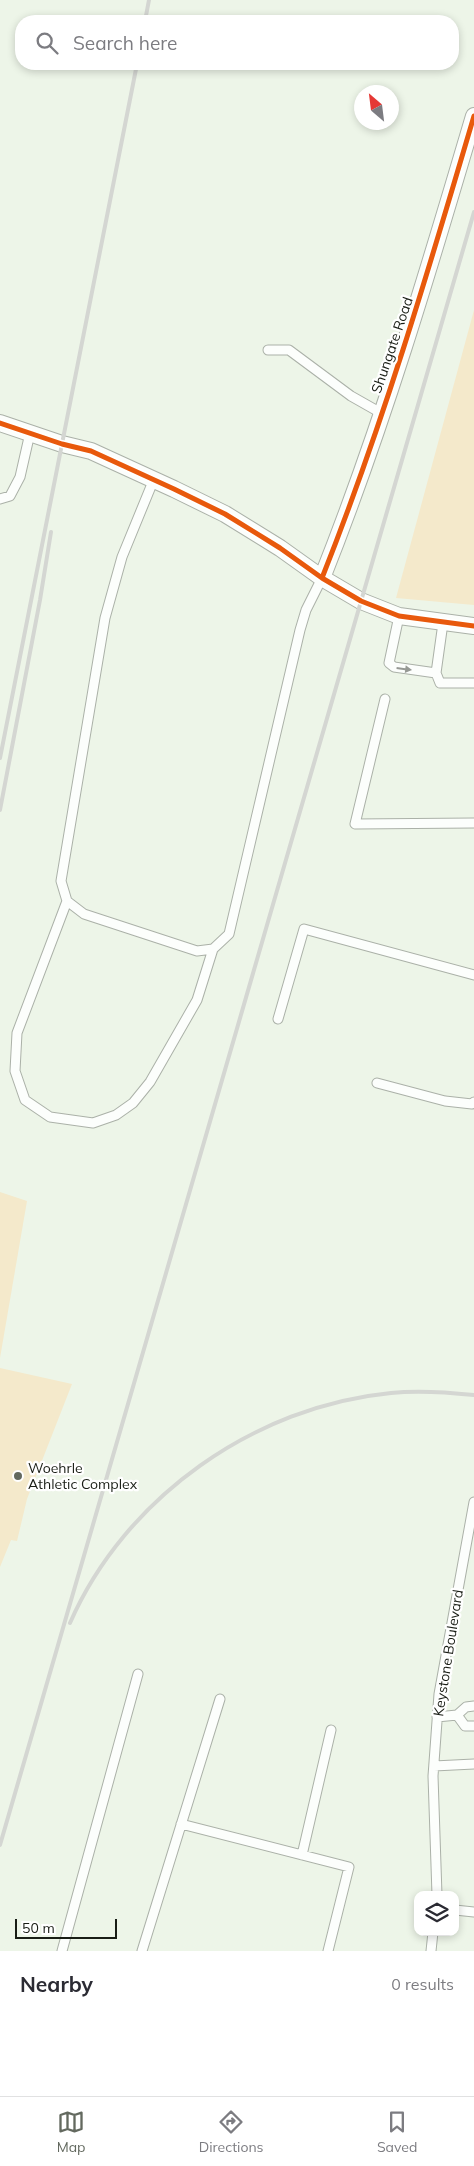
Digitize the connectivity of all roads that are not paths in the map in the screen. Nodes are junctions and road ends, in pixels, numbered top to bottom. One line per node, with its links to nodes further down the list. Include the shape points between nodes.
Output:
1 (474, 116): 3 (street, Shungate Road, via 422,293)
2 (268, 350): 3 (lane, via 289,350 351,396)
3 (381, 413): 8 (street, Shungate Road)
4 (0, 423): 5 (street)
5 (30, 433): 6 (street, via 91,450); 7 (lane, via 20,477 10,496)
6 (154, 479): 8 (street, via 225,514); 16 (lane, via 122,557 106,618 61,881)
7 (0, 499)
8 (322, 578): 9 (street, via 361,601); 17 (lane, via 300,630 229,934)
9 (399, 616): 10 (street); 12 (lane, one-way to 12, via 389,664)
10 (443, 623): 11 (street); 12 (lane)
11 (474, 626)
12 (436, 673): 13 (lane, via 440,683)
13 (474, 683)
14 (385, 699): 15 (lane, via 355,824)
15 (474, 823)
16 (67, 901): 17 (lane, via 93,917 197,951); 17 (lane, via 17,1033 15,1071 24,1100 50,1117 93,1122 116,1115 134,1102 150,1082 197,1000)
17 (213, 949)
18 (474, 975): 19 (lane, via 304,929)
19 (278, 1019)
20 (377, 1083): 21 (lane, via 445,1101)
21 (474, 1102)
22 (474, 1502): 27 (lane, Keystone Boulevard)
23 (138, 1674): 38 (lane)
24 (220, 1699): 32 (lane)
25 (474, 1706): 26 (lane, via 466,1707)
26 (457, 1715): 27 (lane); 28 (lane, via 465,1726)
27 (437, 1717): 31 (lane, Keystone Boulevard)
28 (474, 1726)
29 (331, 1730): 33 (lane)
30 (474, 1764): 31 (lane)
31 (434, 1766): 34 (lane, Keystone Boulevard)
32 (181, 1824): 33 (lane); 39 (lane)
33 (302, 1855): 40 (lane, via 349,1867)
34 (437, 1891)
35 (459, 1910): 36 (lane)
36 (474, 1912)
37 (432, 1936): 41 (lane)
38 (62, 1951)
39 (142, 1951)
40 (328, 1951)
41 (430, 1951)

